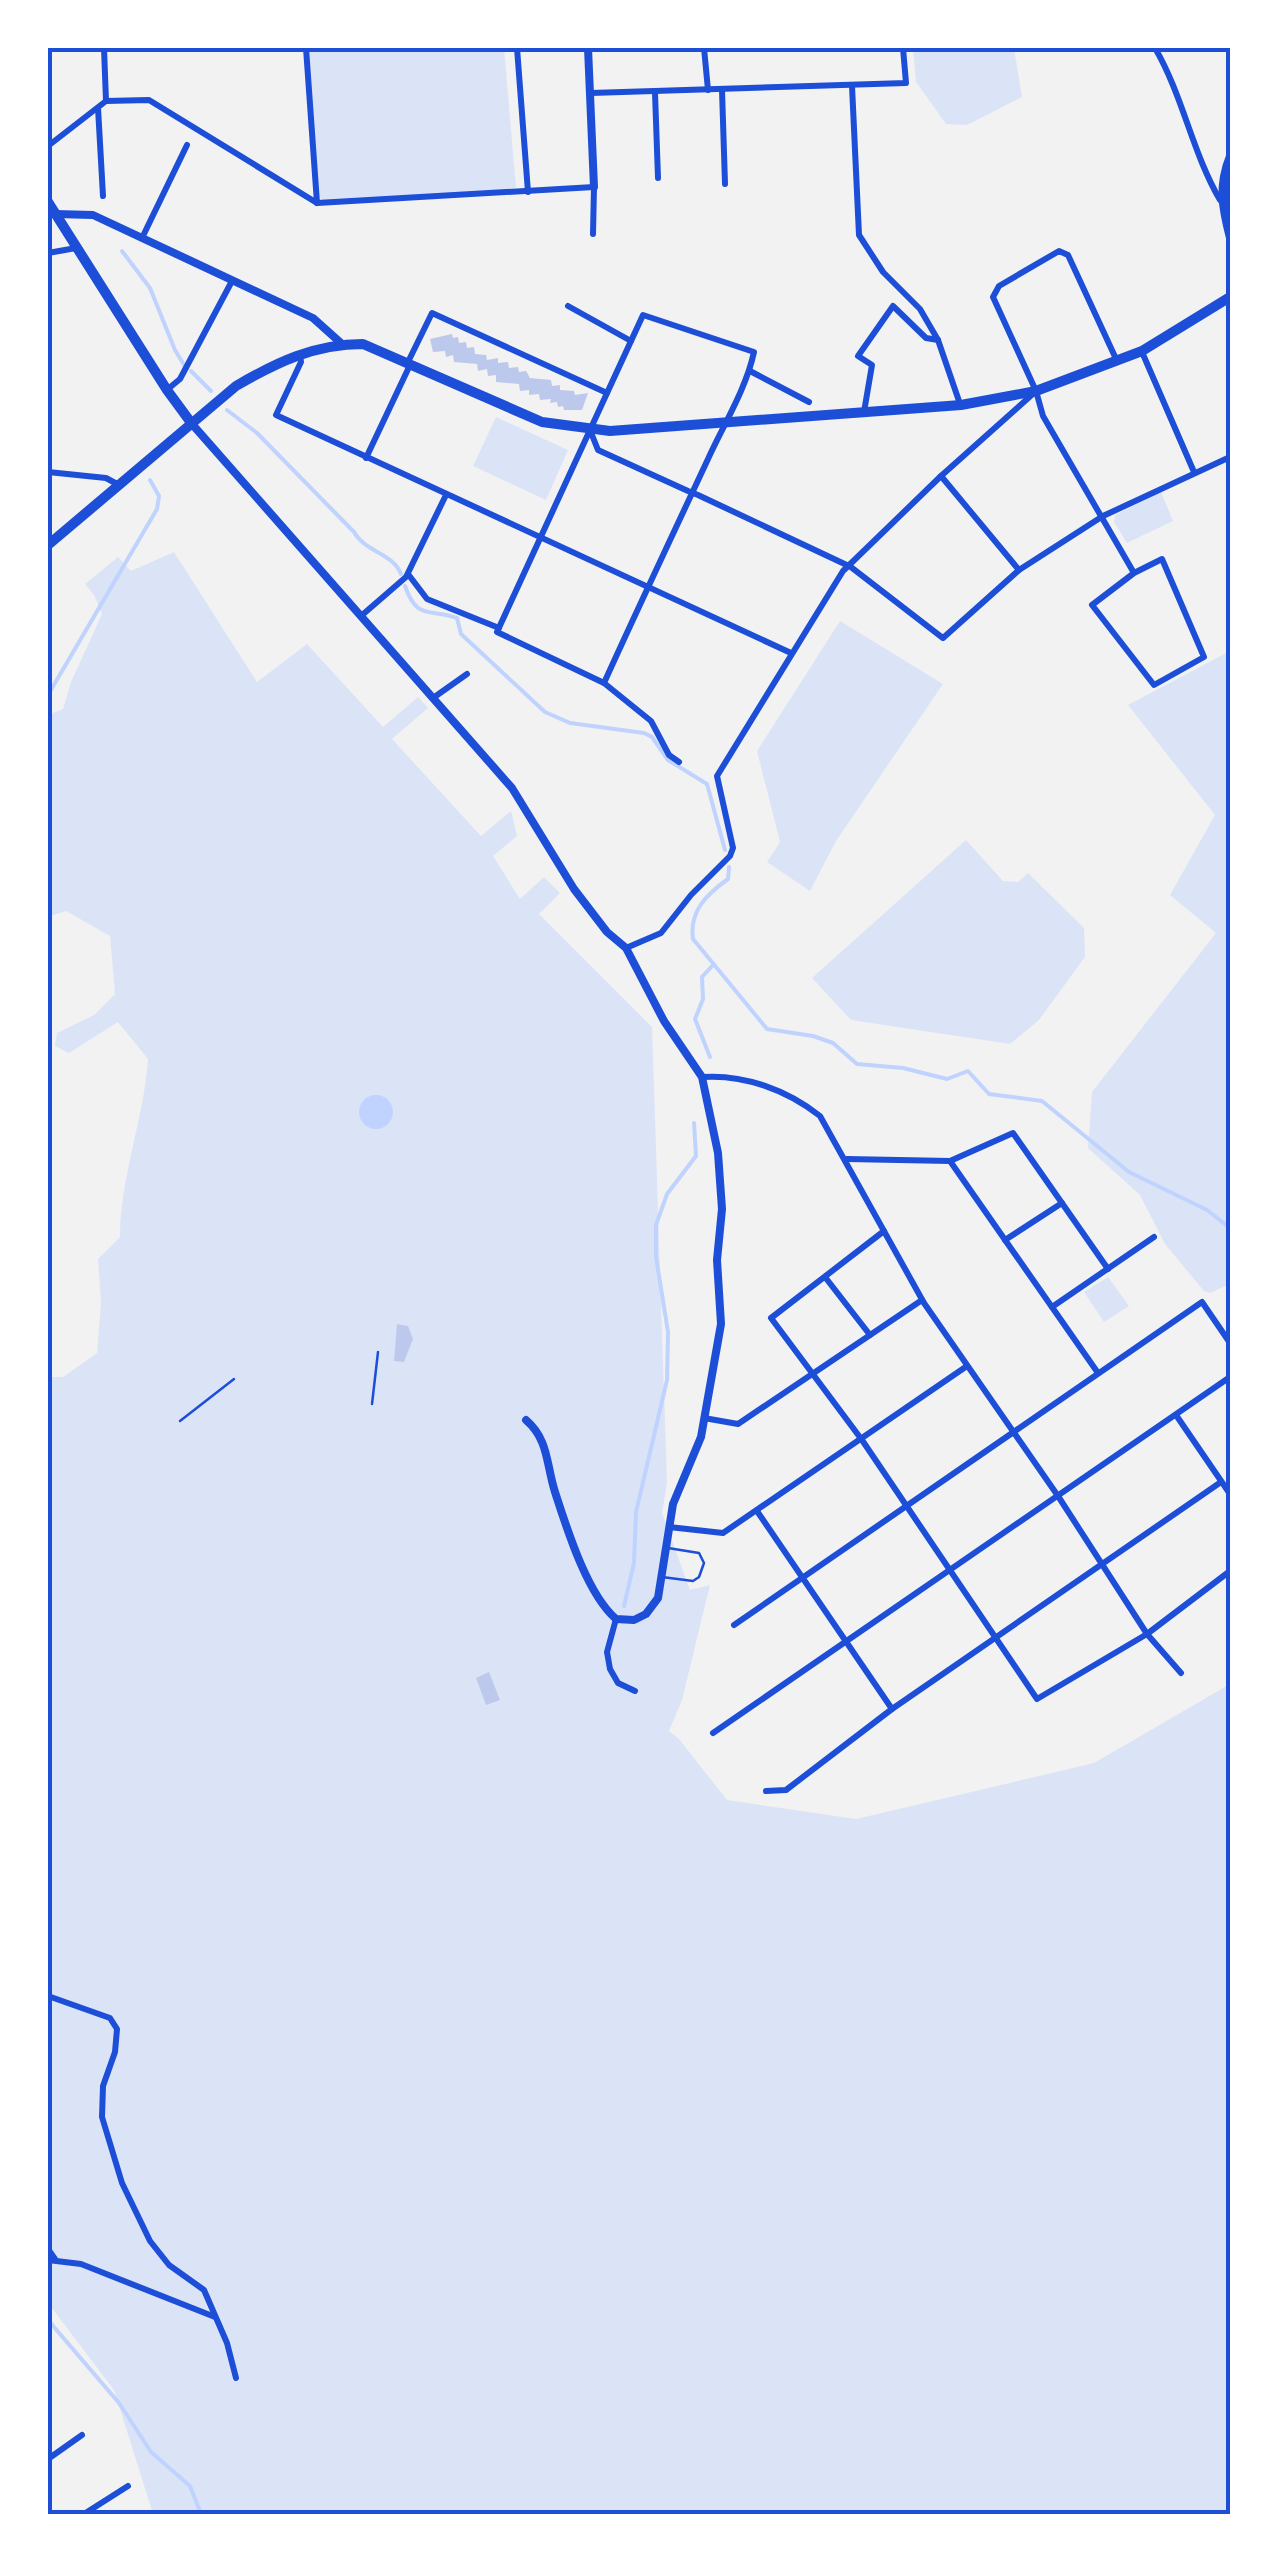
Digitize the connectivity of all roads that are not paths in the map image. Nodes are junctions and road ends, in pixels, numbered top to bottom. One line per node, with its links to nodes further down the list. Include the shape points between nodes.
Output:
1 (104, 48): 13 (street)
2 (306, 48): 25 (street)
3 (517, 48): 21 (street)
4 (588, 48): 11 (street)
5 (704, 48): 9 (street)
6 (904, 48): 8 (street, via 906,83)
7 (1156, 48): 23 (street)
8 (852, 86): 10 (street); 35 (street, via 859,235)
9 (708, 90): 10 (street); 12 (street)
10 (722, 90): 19 (street)
11 (591, 93): 12 (street); 20 (street)
12 (656, 93): 18 (street)
13 (106, 101): 14 (street); 25 (street, via 150,100)
14 (98, 107): 16 (street); 22 (street)
15 (187, 145): 28 (street)
16 (48, 146)
17 (1230, 156): 23 (street)
18 (658, 178)
19 (725, 184)
20 (594, 187): 21 (street); 27 (street)
21 (528, 192): 25 (street)
22 (103, 196)
23 (1220, 200): 29 (street)
24 (48, 202): 26 (main road)
25 (317, 204)
26 (55, 214): 28 (street, via 92,215); 30 (main road)
27 (592, 234)
28 (142, 238): 32 (street)
29 (1230, 238)
30 (77, 248): 31 (street); 43 (main road)
31 (48, 253)
32 (232, 281): 37 (street, via 312,318); 43 (street, via 180,379)
33 (1230, 297): 38 (main road)
34 (568, 306): 36 (street)
35 (938, 340): 47 (street); 48 (street, via 926,338 893,306 858,356 872,366)
36 (631, 341): 42 (street, via 643,315 754,352); 45 (street)
37 (342, 344): 39 (main road); 40 (main road, via 363,344)
38 (1142, 351): 41 (main road); 54 (street)
39 (300, 352): 49 (main road, via 236,386); 53 (street, via 302,362 276,415)
40 (409, 362): 45 (street, via 432,313); 51 (main road, via 533,419); 53 (street)
41 (1117, 362): 44 (main road); 44 (street, via 1068,256 1059,251 998,286 993,298)
42 (750, 370): 46 (street); 50 (street)
43 (167, 390): 49 (main road)
44 (1036, 391): 47 (main road); 56 (street); 60 (street, via 1043,416)
45 (607, 393): 51 (street)
46 (809, 402)
47 (961, 405): 48 (main road)
48 (864, 412): 50 (main road)
49 (192, 424): 57 (main road); 68 (street)
50 (724, 424): 51 (main road); 58 (street)
51 (590, 430): 58 (street, via 598,450); 61 (street)
52 (1230, 457): 54 (street)
53 (366, 458): 59 (street)
54 (1194, 472): 60 (street)
55 (49, 474): 57 (street)
56 (941, 476): 63 (street); 64 (street)
57 (120, 485): 62 (main road)
58 (692, 493): 63 (street); 67 (street)
59 (446, 495): 61 (street); 66 (street)
60 (1103, 516): 64 (street); 65 (street)
61 (540, 538): 67 (street); 69 (street)
62 (48, 545)
63 (851, 567): 64 (street, via 943,638); 70 (street)
64 (1019, 570)
65 (1134, 572): 65 (street, via 1162,560 1204,657 1154,685 1092,604)
66 (408, 574): 68 (street); 69 (street, via 427,598)
67 (648, 588): 70 (street); 72 (street)
68 (361, 616): 73 (street)
69 (498, 628): 72 (street)
70 (792, 653): 75 (street, via 717,776 730,856 661,933)
71 (468, 674): 73 (street)
72 (604, 683): 74 (street, via 651,722)
73 (433, 698): 75 (street, via 512,788 574,888)
74 (678, 762)
75 (626, 948): 76 (street)
76 (702, 1077): 77 (street, via 748,1080 806,1106 820,1116); 94 (street, via 722,1210 721,1324)
77 (845, 1159): 78 (street); 80 (street)
78 (950, 1162): 79 (street, via 1013,1132); 82 (street)
79 (1062, 1203): 82 (street); 83 (street)
80 (884, 1230): 84 (street); 85 (street)
81 (1154, 1237): 83 (street)
82 (1006, 1240): 86 (street)
83 (1108, 1269): 86 (street)
84 (825, 1277): 87 (street); 91 (street, via 771,1318)
85 (922, 1300): 87 (street); 89 (street)
86 (1052, 1306): 90 (street)
87 (870, 1335): 91 (street)
88 (1230, 1343): 90 (street, via 1202,1302)
89 (967, 1366): 96 (street); 97 (street)
90 (1098, 1373): 96 (street)
91 (815, 1374): 94 (street, via 738,1424); 97 (street)
92 (1230, 1377): 93 (street)
93 (1176, 1415): 98 (street); 100 (street)
94 (704, 1418): 103 (street)
95 (526, 1420): 110 (street, via 545,1444 555,1492 598,1602)
96 (1013, 1432): 100 (street); 101 (street)
97 (862, 1440): 101 (street); 102 (street)
98 (1220, 1482): 99 (street); 105 (street)
99 (1230, 1494)
100 (1058, 1496): 105 (street); 106 (street)
101 (906, 1505): 106 (street); 108 (street)
102 (757, 1511): 103 (street, via 723,1534); 108 (street)
103 (668, 1527): 104 (street)
104 (666, 1548): 109 (street); 109 (lane, via 699,1553 704,1563 693,1581)
105 (1100, 1565): 112 (street); 113 (street)
106 (950, 1570): 113 (street); 114 (street)
107 (1230, 1571): 112 (street)
108 (802, 1576): 111 (street); 114 (street)
109 (661, 1577): 110 (street, via 658,1598 646,1614)
110 (616, 1619): 116 (street, via 608,1661 618,1683)
111 (734, 1625)
112 (1147, 1634): 113 (street, via 1037,1699); 115 (street)
113 (995, 1638): 117 (street)
114 (847, 1642): 117 (street); 118 (street)
115 (1181, 1674)
116 (635, 1691)
117 (892, 1709): 119 (street, via 786,1790)
118 (714, 1733)
119 (766, 1791)
120 (48, 1996): 123 (street, via 110,2018 118,2029 102,2086 102,2117 122,2182 150,2241 204,2290)
121 (48, 2248): 122 (street)
122 (51, 2260): 123 (street, via 81,2264)
123 (216, 2318): 124 (street)
124 (236, 2378)
125 (82, 2435): 126 (street)
126 (48, 2458)
127 (128, 2486): 128 (street)
128 (84, 2514)

